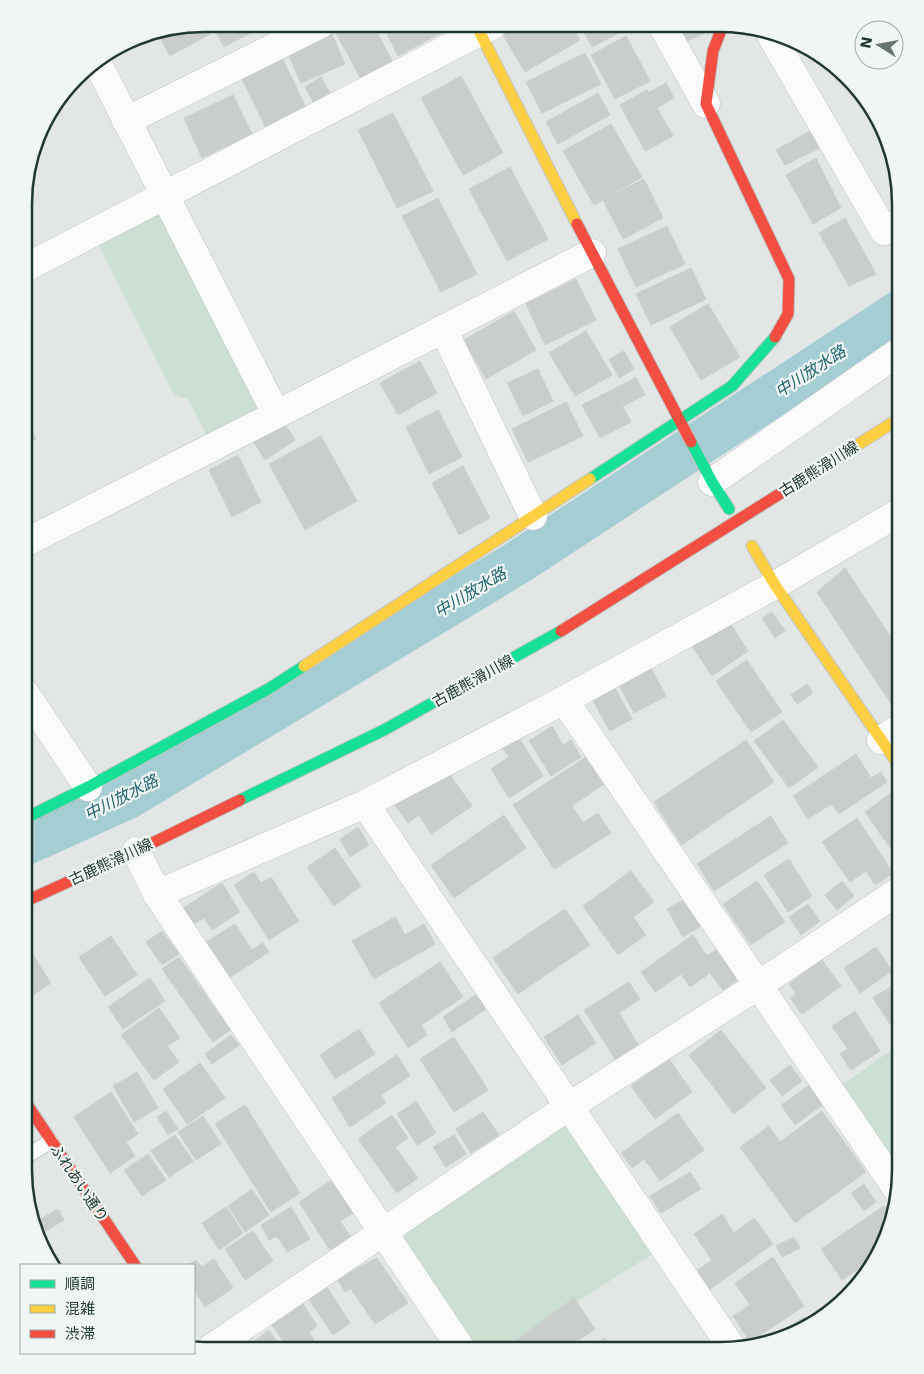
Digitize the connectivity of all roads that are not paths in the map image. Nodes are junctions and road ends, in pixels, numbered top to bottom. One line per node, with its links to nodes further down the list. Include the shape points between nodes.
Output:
1 (305, 32): 9 (street)
2 (474, 32): 10 (street)
3 (485, 32): 12 (street)
4 (666, 32): 8 (street)
5 (720, 32): 8 (street, via 713,50)
6 (775, 42): 11 (street, via 884,231)
7 (100, 68): 9 (street)
8 (706, 104): 17 (street, via 789,279 788,314 774,339 732,386)
9 (126, 121): 10 (street)
10 (164, 196): 13 (street); 16 (street)
11 (892, 227)
12 (592, 253): 14 (street); 17 (street)
13 (32, 264)
14 (443, 329): 16 (street); 21 (street)
15 (892, 356): 19 (street)
16 (276, 414): 23 (street)
17 (682, 423): 19 (street); 21 (street)
18 (892, 423): 32 (street, 古鹿熊滑川線, via 576,623 384,730)
19 (709, 475): 20 (street)
20 (729, 509)
21 (533, 516): 29 (street, via 270,688)
22 (892, 517): 25 (street)
23 (32, 539)
24 (752, 546): 25 (street)
25 (775, 585): 26 (street); 28 (street)
26 (564, 700): 30 (street); 36 (street)
27 (32, 705): 29 (street)
28 (891, 734)
29 (88, 787): 31 (street)
30 (365, 804): 33 (street); 37 (street)
31 (32, 815)
32 (136, 851): 33 (street); 35 (street, 古鹿熊滑川線)
33 (157, 894): 42 (street)
34 (891, 896): 36 (street)
35 (32, 898)
36 (759, 986): 37 (street); 41 (street)
37 (568, 1107): 42 (street); 44 (street)
38 (32, 1112): 39 (street, ふれあい通り)
39 (51, 1141): 40 (lane); 43 (street, ふれあい通り)
40 (32, 1153)
41 (891, 1180)
42 (382, 1231): 45 (street); 46 (street)
43 (134, 1264)
44 (727, 1341)
45 (220, 1342)
46 (457, 1342)

